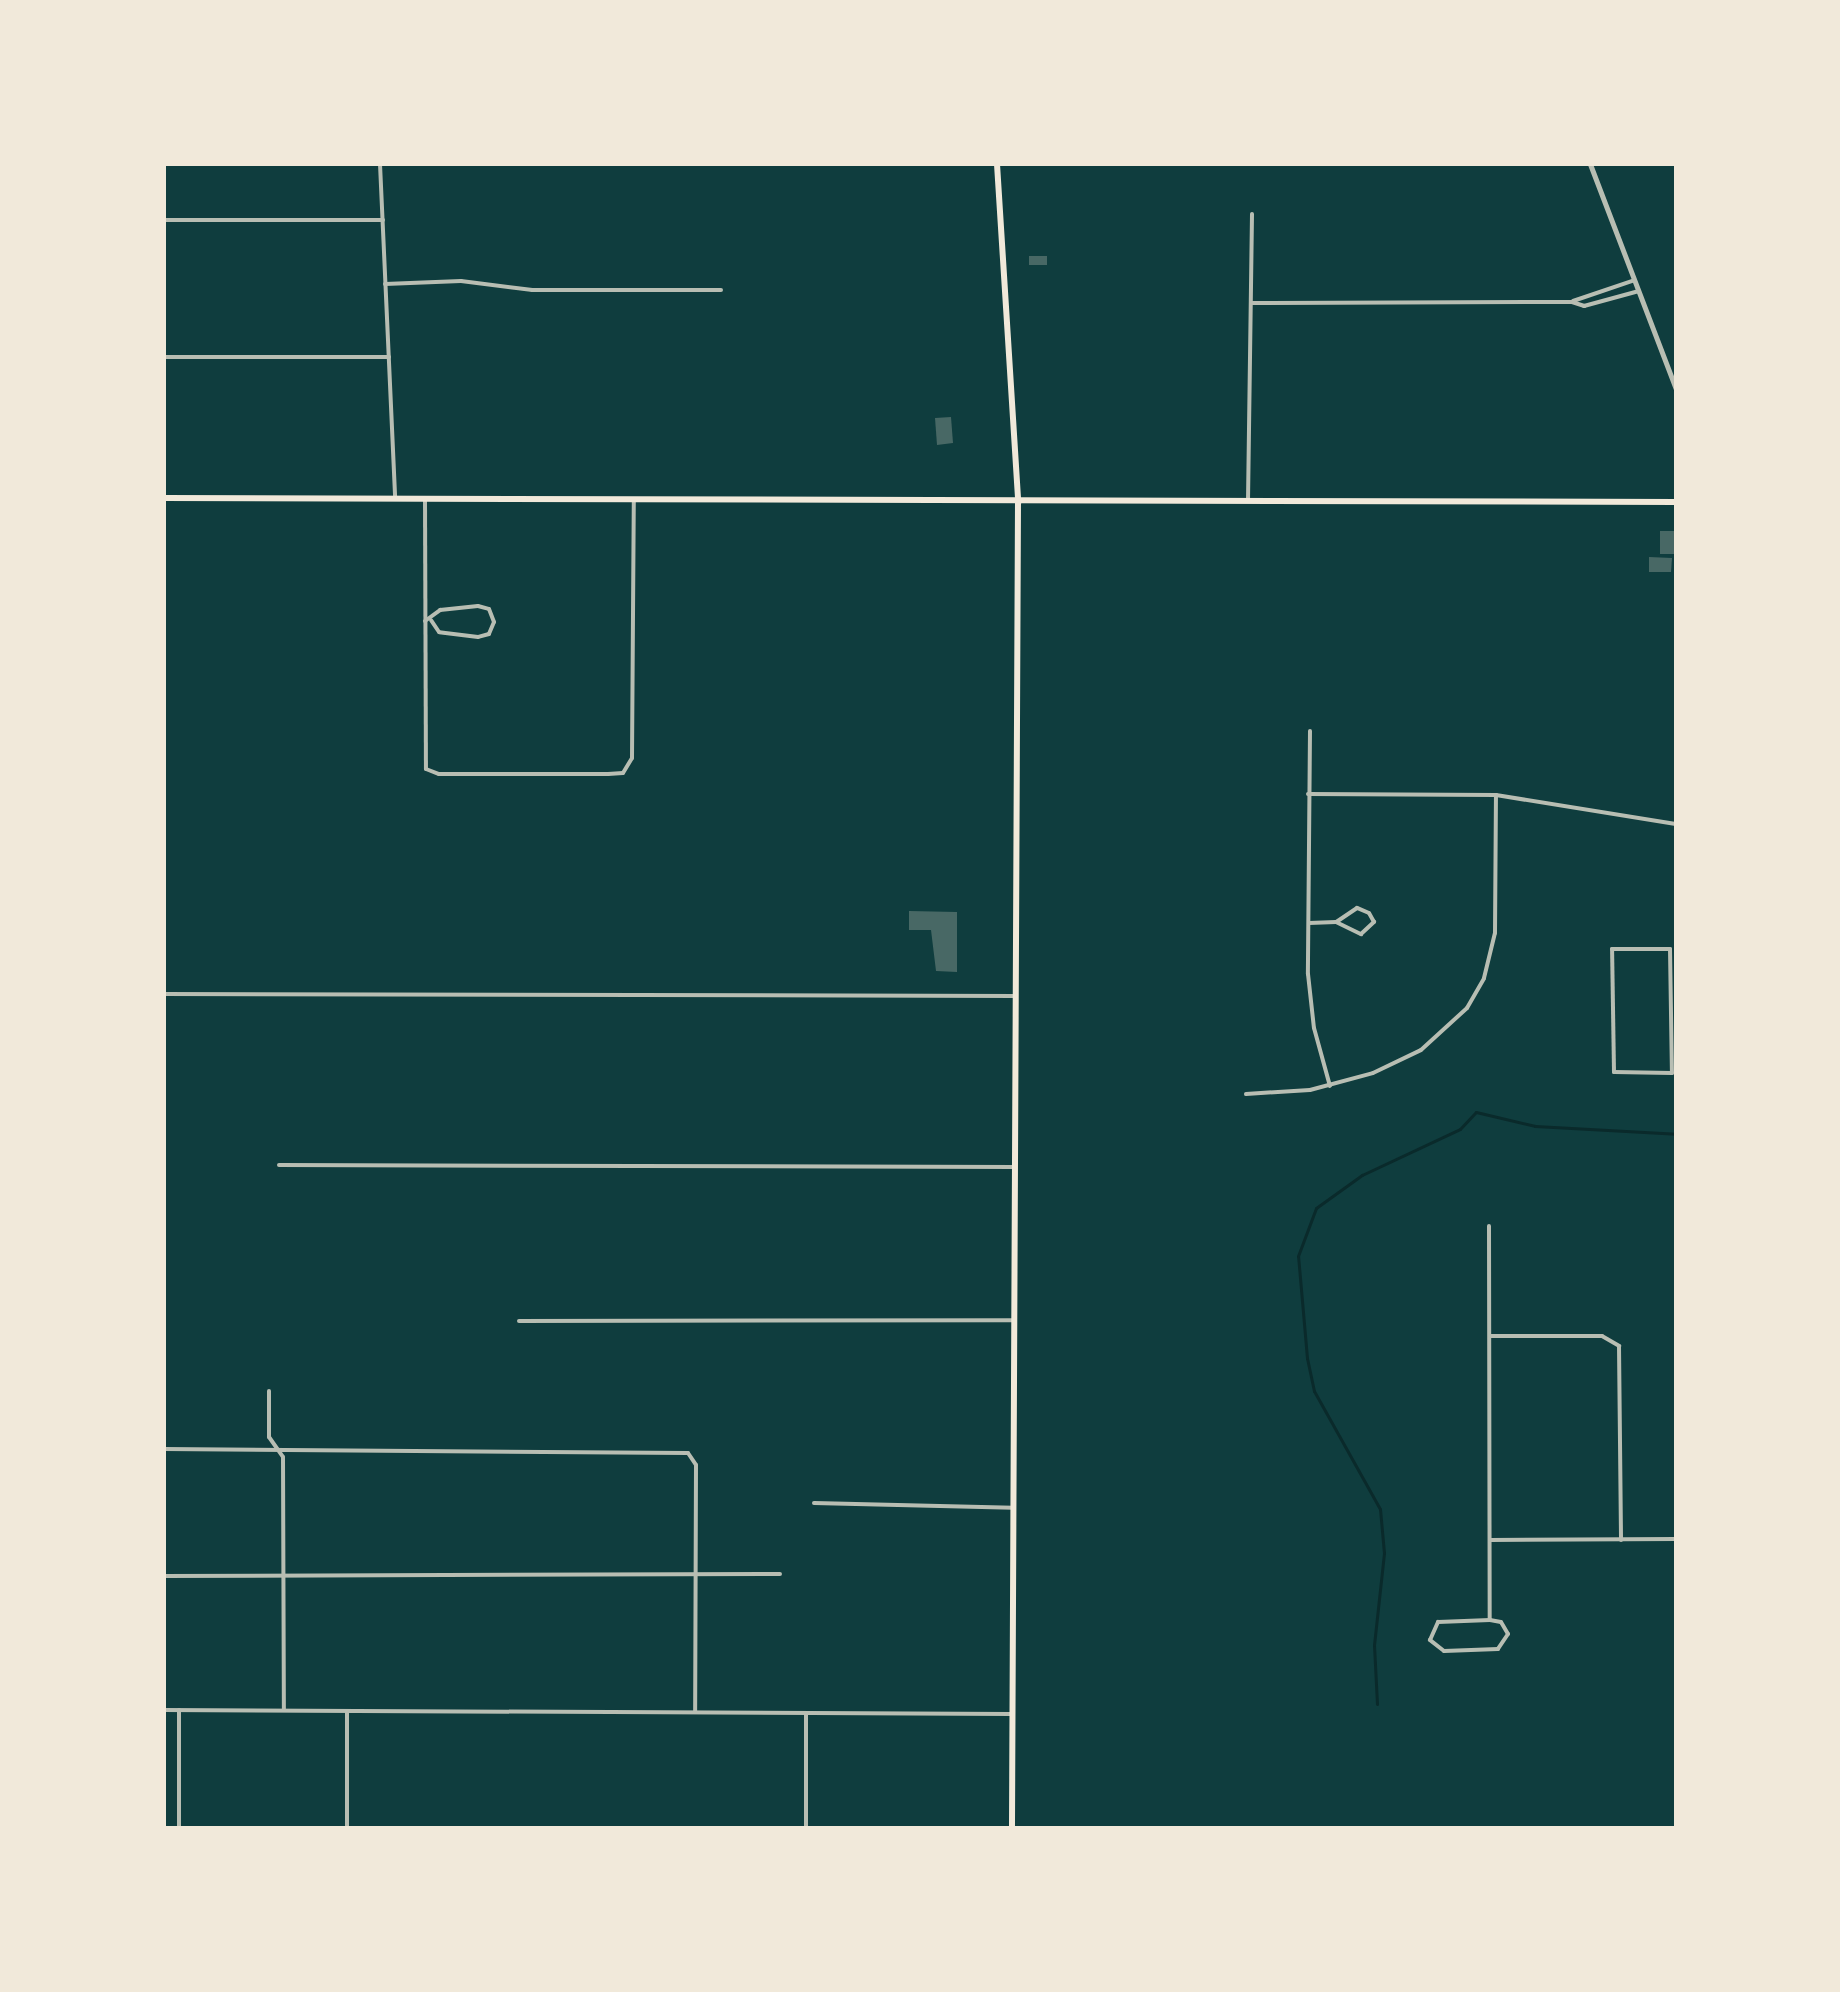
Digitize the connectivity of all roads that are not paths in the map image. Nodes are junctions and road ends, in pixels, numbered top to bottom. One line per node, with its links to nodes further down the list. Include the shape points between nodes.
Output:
1 (380, 164): 6 (street)
2 (997, 164): 21 (main road)
3 (1590, 164): 7 (street)
4 (1252, 214): 12 (street)
5 (164, 220): 6 (street)
6 (383, 220): 8 (street)
7 (1635, 280): 10 (street); 11 (street)
8 (385, 284): 9 (street, via 461,281 532,290); 14 (street)
9 (721, 290)
10 (1639, 291): 11 (street, via 1584,306); 15 (street)
11 (1572, 302): 12 (street)
12 (1251, 303): 20 (street)
13 (164, 357): 14 (street)
14 (389, 357): 17 (street)
15 (1676, 389)
16 (164, 498): 17 (main road)
17 (395, 500): 18 (main road)
18 (425, 500): 19 (main road); 23 (street)
19 (634, 501): 21 (main road); 23 (street, via 631,763 617,774 439,774 426,769)
20 (1248, 501): 21 (main road); 22 (main road)
21 (1018, 502): 32 (main road)
22 (1676, 502)
23 (428, 620): 23 (street, via 439,632 478,637 489,634 494,622 489,609 478,606 440,610)
24 (1310, 731): 25 (street)
25 (1308, 794): 26 (street); 29 (street)
26 (1496, 795): 27 (street); 34 (street, via 1495,933 1478,991 1452,1025 1421,1050)
27 (1676, 824)
28 (1336, 922): 28 (street, via 1361,934 1374,922 1357,908); 29 (street)
29 (1309, 923): 34 (street, via 1311,1008)
30 (1674, 991): 33 (street); 33 (street, via 1670,949 1612,949 1614,1072 1672,1073)
31 (164, 994): 32 (street)
32 (1015, 996): 37 (main road)
33 (1674, 1006)
34 (1330, 1087): 35 (street)
35 (1246, 1094)
36 (279, 1165): 37 (street)
37 (1014, 1167): 39 (main road)
38 (1489, 1226): 41 (street)
39 (1014, 1320): 40 (street); 46 (main road)
40 (519, 1321)
41 (1490, 1336): 48 (street); 49 (street, via 1602,1336 1619,1346)
42 (269, 1391): 44 (street, via 269,1437)
43 (164, 1449): 44 (street)
44 (277, 1449): 52 (street, via 283,1457); 53 (street, via 681,1451 692,1456)
45 (814, 1503): 46 (street)
46 (1013, 1508): 61 (main road)
47 (1676, 1539): 49 (street)
48 (1490, 1540): 49 (street); 54 (street)
49 (1621, 1540)
50 (780, 1574): 53 (street)
51 (164, 1576): 52 (street)
52 (283, 1576): 53 (street); 57 (street)
53 (695, 1578): 59 (street)
54 (1490, 1620): 54 (street, via 1501,1622 1508,1634 1498,1649 1444,1651 1430,1640 1438,1622)
55 (164, 1710): 56 (street)
56 (179, 1710): 57 (street); 62 (street)
57 (284, 1710): 58 (street)
58 (347, 1711): 59 (street); 63 (street)
59 (695, 1712): 60 (street)
60 (806, 1713): 61 (street); 64 (street)
61 (1011, 1714): 65 (main road)
62 (179, 1828)
63 (347, 1828)
64 (806, 1828)
65 (1012, 1828)

